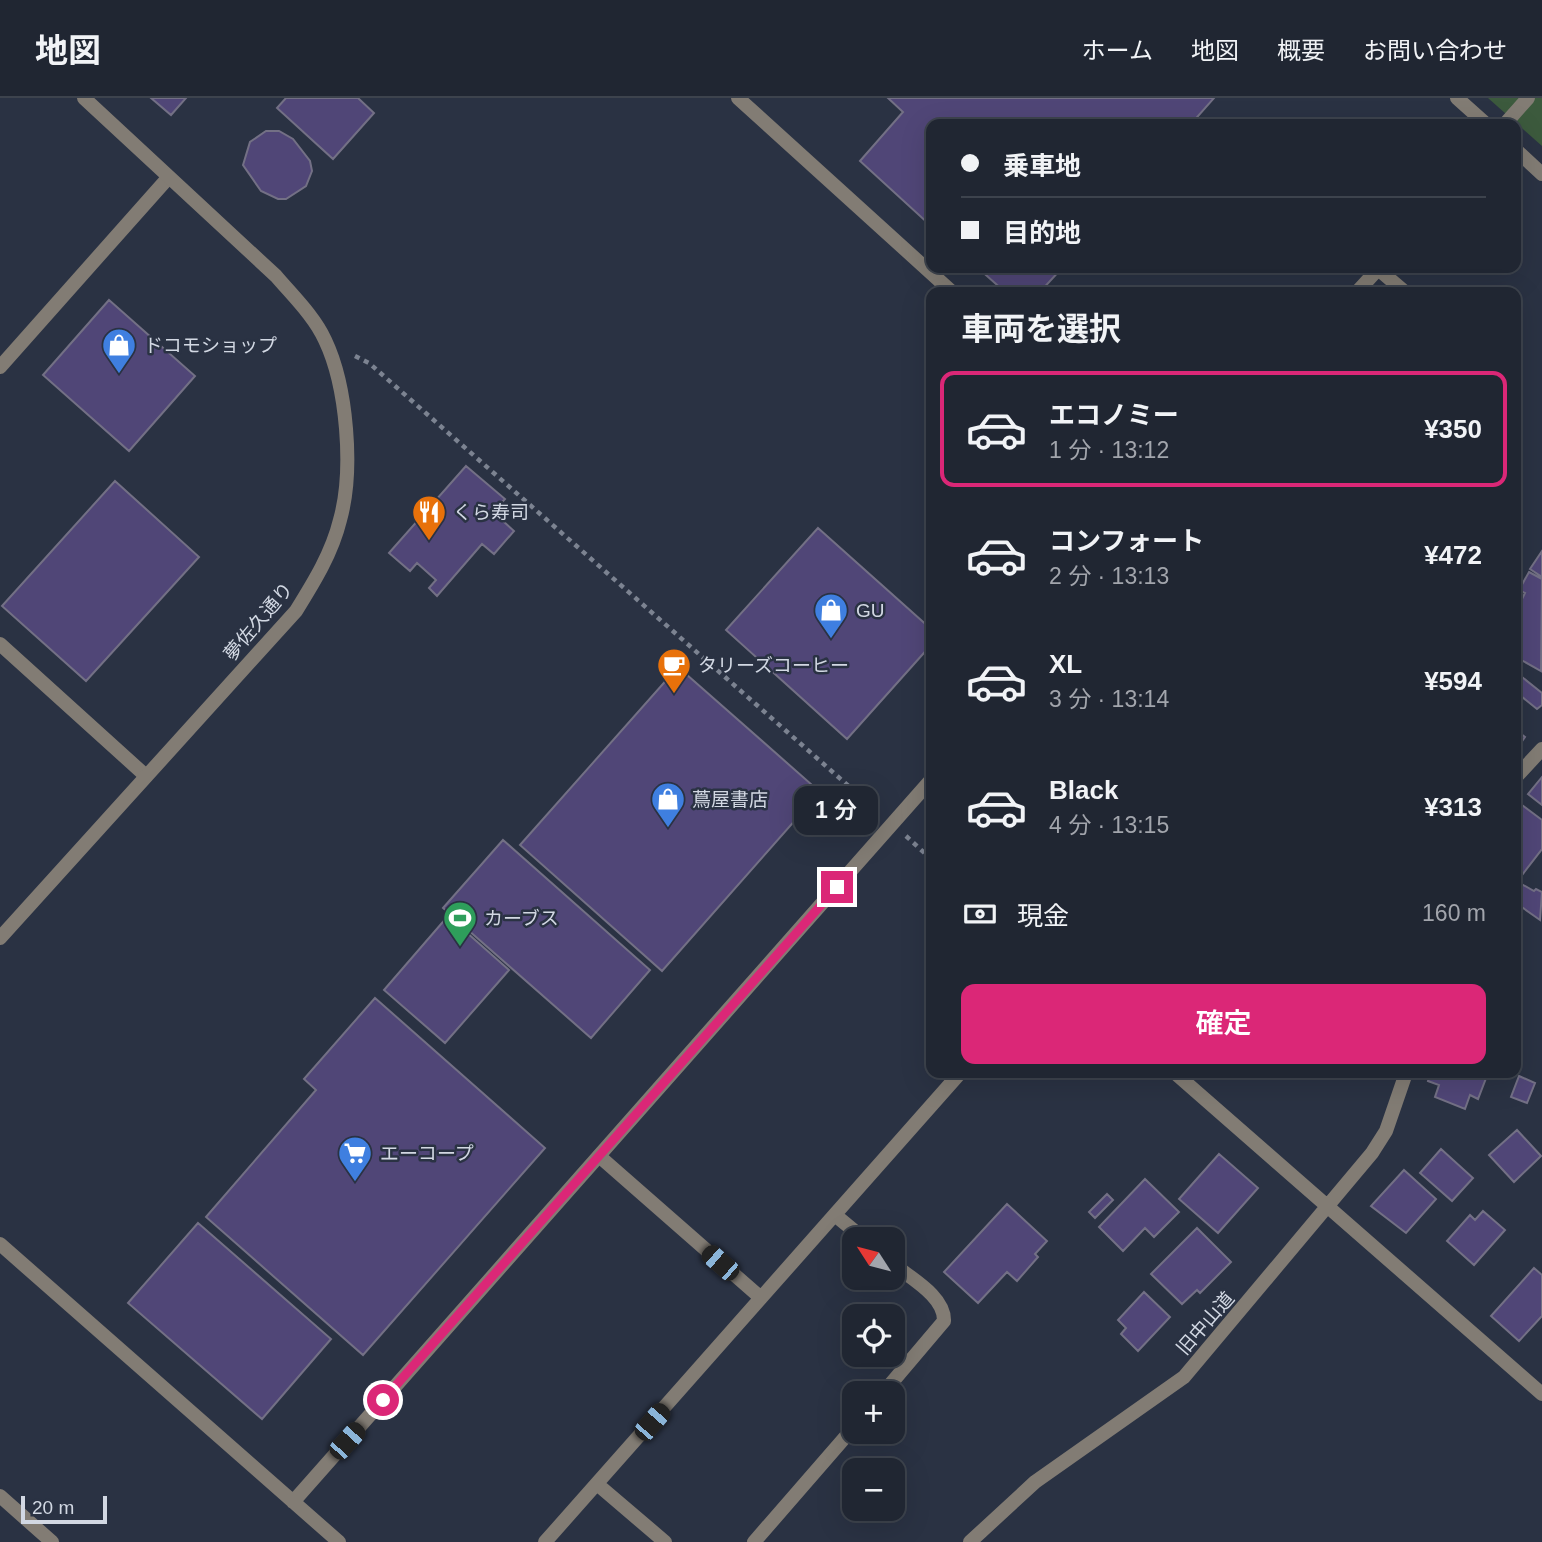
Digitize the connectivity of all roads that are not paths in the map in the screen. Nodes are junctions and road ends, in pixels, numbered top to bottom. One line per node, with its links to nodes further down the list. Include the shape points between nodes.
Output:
1 (84, 98): 9 (street, 夢佐久通り)
2 (738, 98): 10 (street)
3 (1457, 98): 5 (street)
4 (1528, 98): 6 (street)
5 (1480, 119)
6 (1509, 119)
7 (1521, 155): 8 (street)
8 (1542, 174)
9 (168, 178): 17 (street); 21 (street, 夢佐久通り, via 276,276 305,309 326,340 347,435 341,517 317,578 296,611)
10 (926, 268)
11 (931, 273): 14 (street)
12 (1374, 273): 15 (street)
13 (1384, 273): 16 (street)
14 (946, 287)
15 (1362, 287)
16 (1400, 287)
17 (0, 367)
18 (0, 644): 21 (street)
19 (1542, 749): 20 (street)
20 (1521, 772)
21 (146, 776): 23 (street, 夢佐久通り)
22 (926, 786): 27 (street)
23 (0, 938)
24 (956, 1078): 29 (street)
25 (1184, 1078): 28 (street)
26 (1404, 1078): 28 (street, 旧中山道, via 1386,1131)
27 (599, 1156): 33 (street); 39 (street)
28 (1328, 1209): 35 (street); 45 (street, 旧中山道, via 1184,1377 1035,1482)
29 (835, 1215): 30 (street); 33 (street)
30 (850, 1227)
31 (0, 1244): 39 (street)
32 (905, 1274): 34 (street, via 939,1302 944,1321)
33 (761, 1298): 37 (street)
34 (893, 1381)
35 (1542, 1394)
36 (842, 1441): 44 (street)
37 (597, 1484): 42 (street); 43 (street)
38 (0, 1496): 40 (street)
39 (293, 1502): 41 (street)
40 (52, 1542)
41 (339, 1542)
42 (545, 1542)
43 (665, 1542)
44 (754, 1542)
45 (970, 1542)

